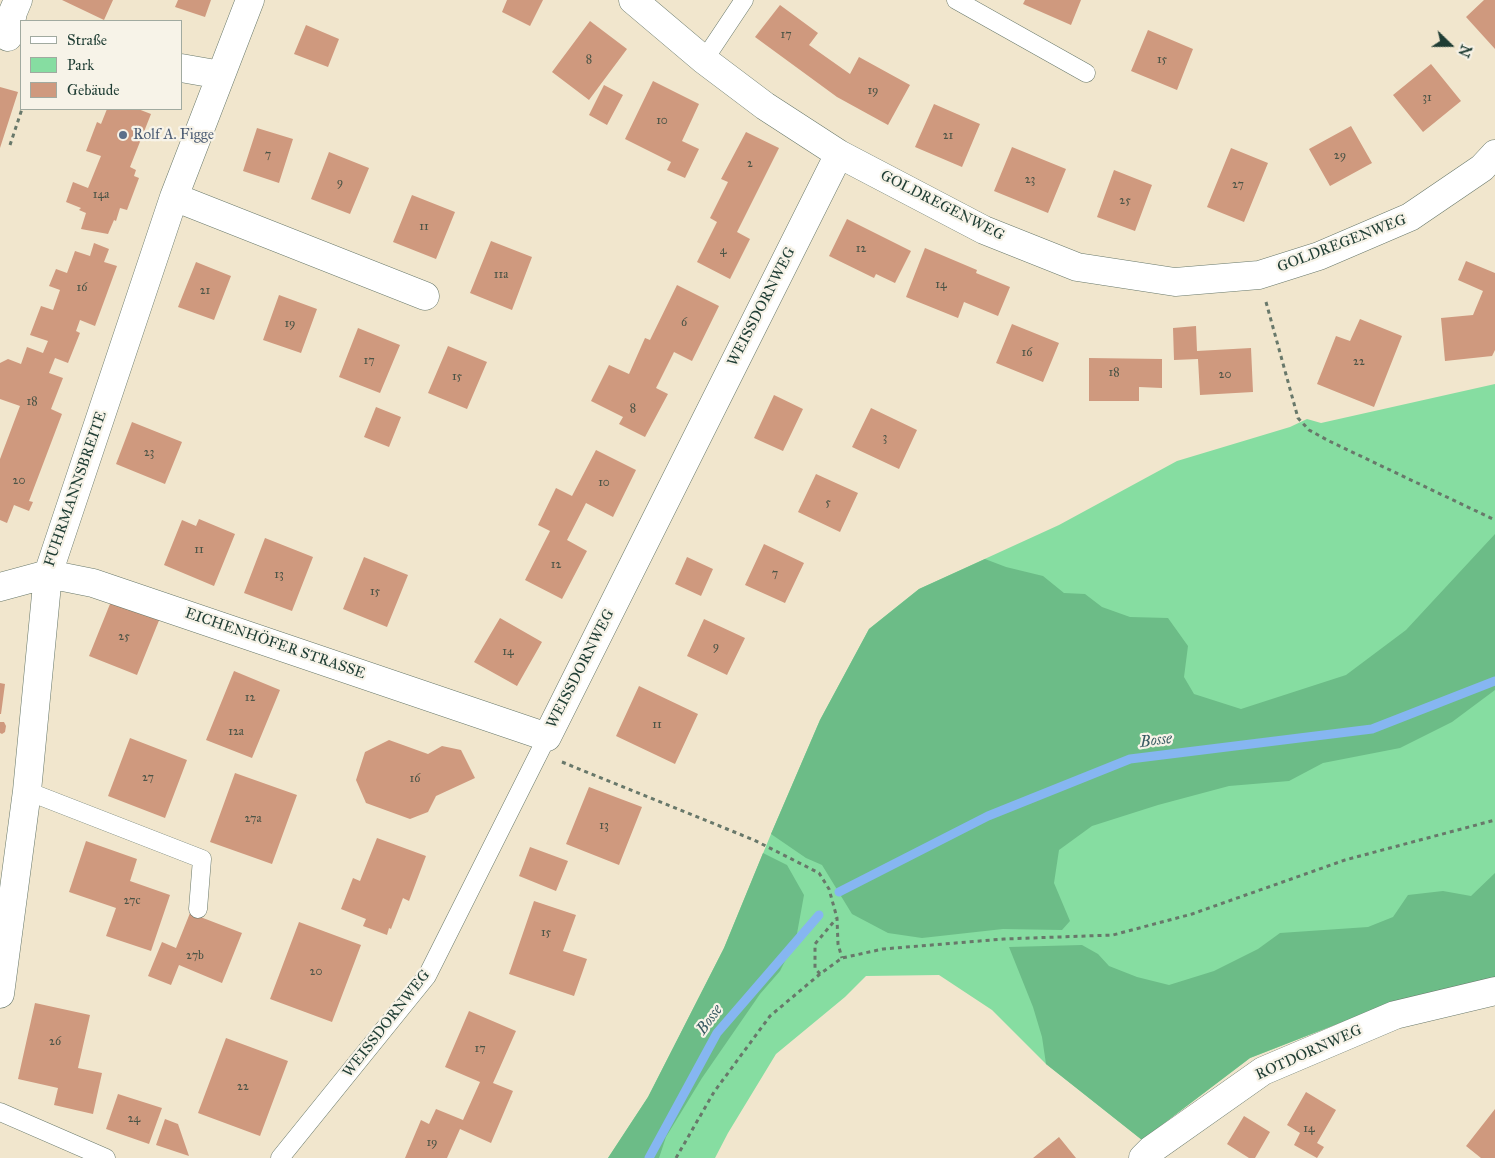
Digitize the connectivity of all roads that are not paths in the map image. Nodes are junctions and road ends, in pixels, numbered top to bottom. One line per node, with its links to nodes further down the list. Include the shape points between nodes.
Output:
1 (18, 0): 6 (street)
2 (250, 0): 10 (street, FUHRMANNSBREITE)
3 (633, 0): 7 (street, GOLDREGENWEG)
4 (744, 0): 7 (lane)
5 (956, 0): 9 (lane)
6 (10, 38)
7 (704, 60): 11 (street, GOLDREGENWEG, via 765,106)
8 (182, 68): 10 (street)
9 (1086, 73)
10 (221, 75): 13 (street, FUHRMANNSBREITE)
11 (839, 154): 12 (street, GOLDREGENWEG, via 984,230 1076,267 1175,282 1259,275 1319,256 1410,217); 17 (street, WEISSDORNWEG)
12 (1491, 165)
13 (174, 197): 14 (street); 15 (street, FUHRMANNSBREITE)
14 (425, 296)
15 (48, 574): 16 (street, EICHENHÖFER STRASSE); 17 (street, EICHENHÖFER STRASSE, via 93,583); 18 (street, FUHRMANNSBREITE)
16 (0, 587)
17 (547, 737): 24 (lane, WEISSDORNWEG, via 427,976)
18 (27, 792): 19 (lane, via 202,859); 21 (street, FUHRMANNSBREITE)
19 (198, 909)
20 (1495, 990): 25 (street, ROTDORNWEG, via 1395,1015 1263,1070)
21 (0, 994)
22 (0, 1112): 23 (lane)
23 (106, 1158)
24 (280, 1158)
25 (1143, 1158)

